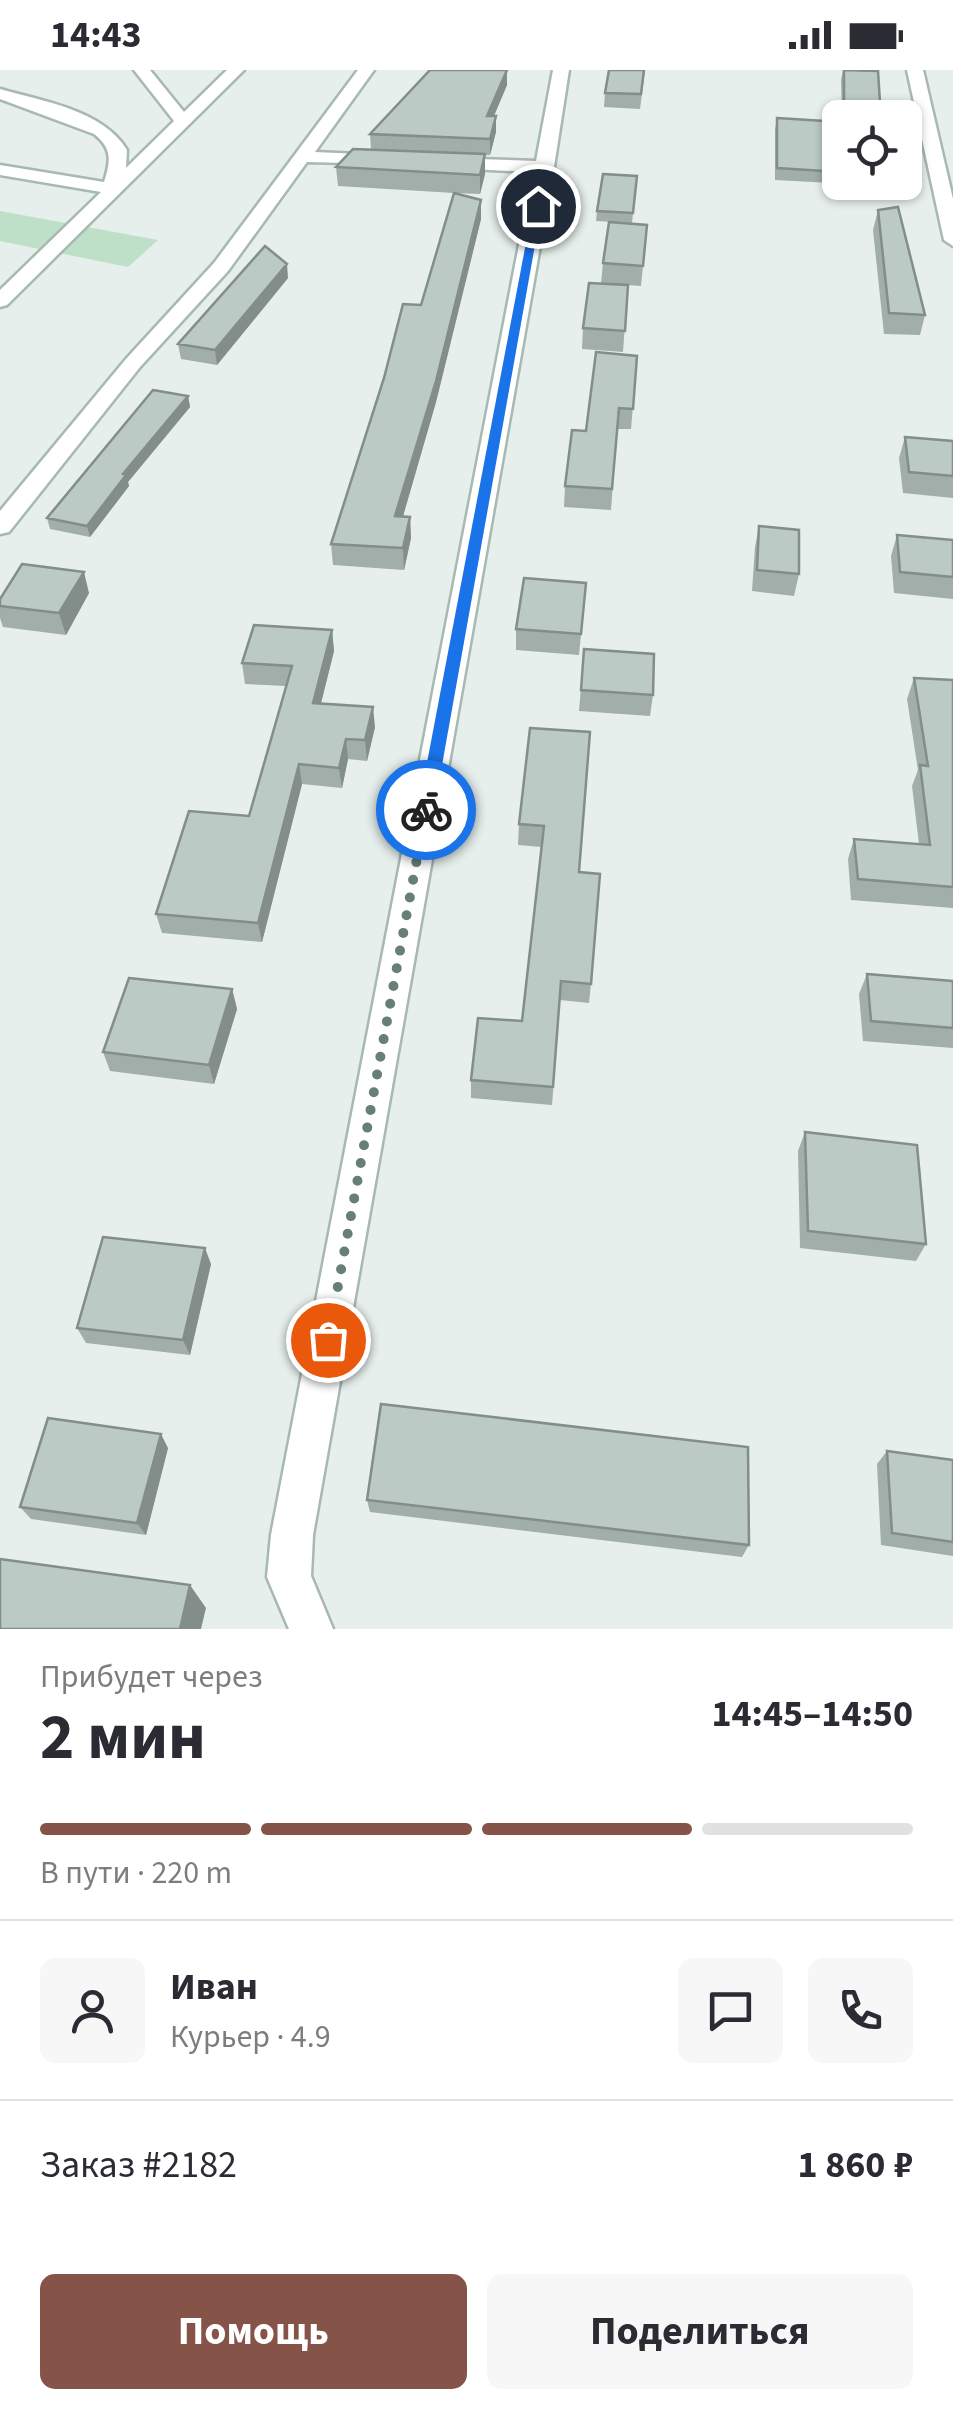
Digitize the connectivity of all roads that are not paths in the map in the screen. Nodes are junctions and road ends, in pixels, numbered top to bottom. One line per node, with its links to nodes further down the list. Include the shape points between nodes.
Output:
1 (142, 70): 7 (street)
2 (236, 70): 7 (street)
3 (366, 70): 8 (street)
4 (562, 70): 11 (street)
5 (915, 70): 14 (street)
6 (0, 94): 13 (street, via 67,115 111,139 118,163)
7 (183, 122): 13 (street)
8 (300, 156): 9 (street); 16 (street, via 222,267 132,363)
9 (394, 161)
10 (432, 162): 11 (street)
11 (545, 167): 17 (street, via 292,1535 290,1576)
12 (0, 170): 13 (street)
13 (111, 188): 15 (street)
14 (953, 240)
15 (0, 301)
16 (0, 527)
17 (311, 1629)

